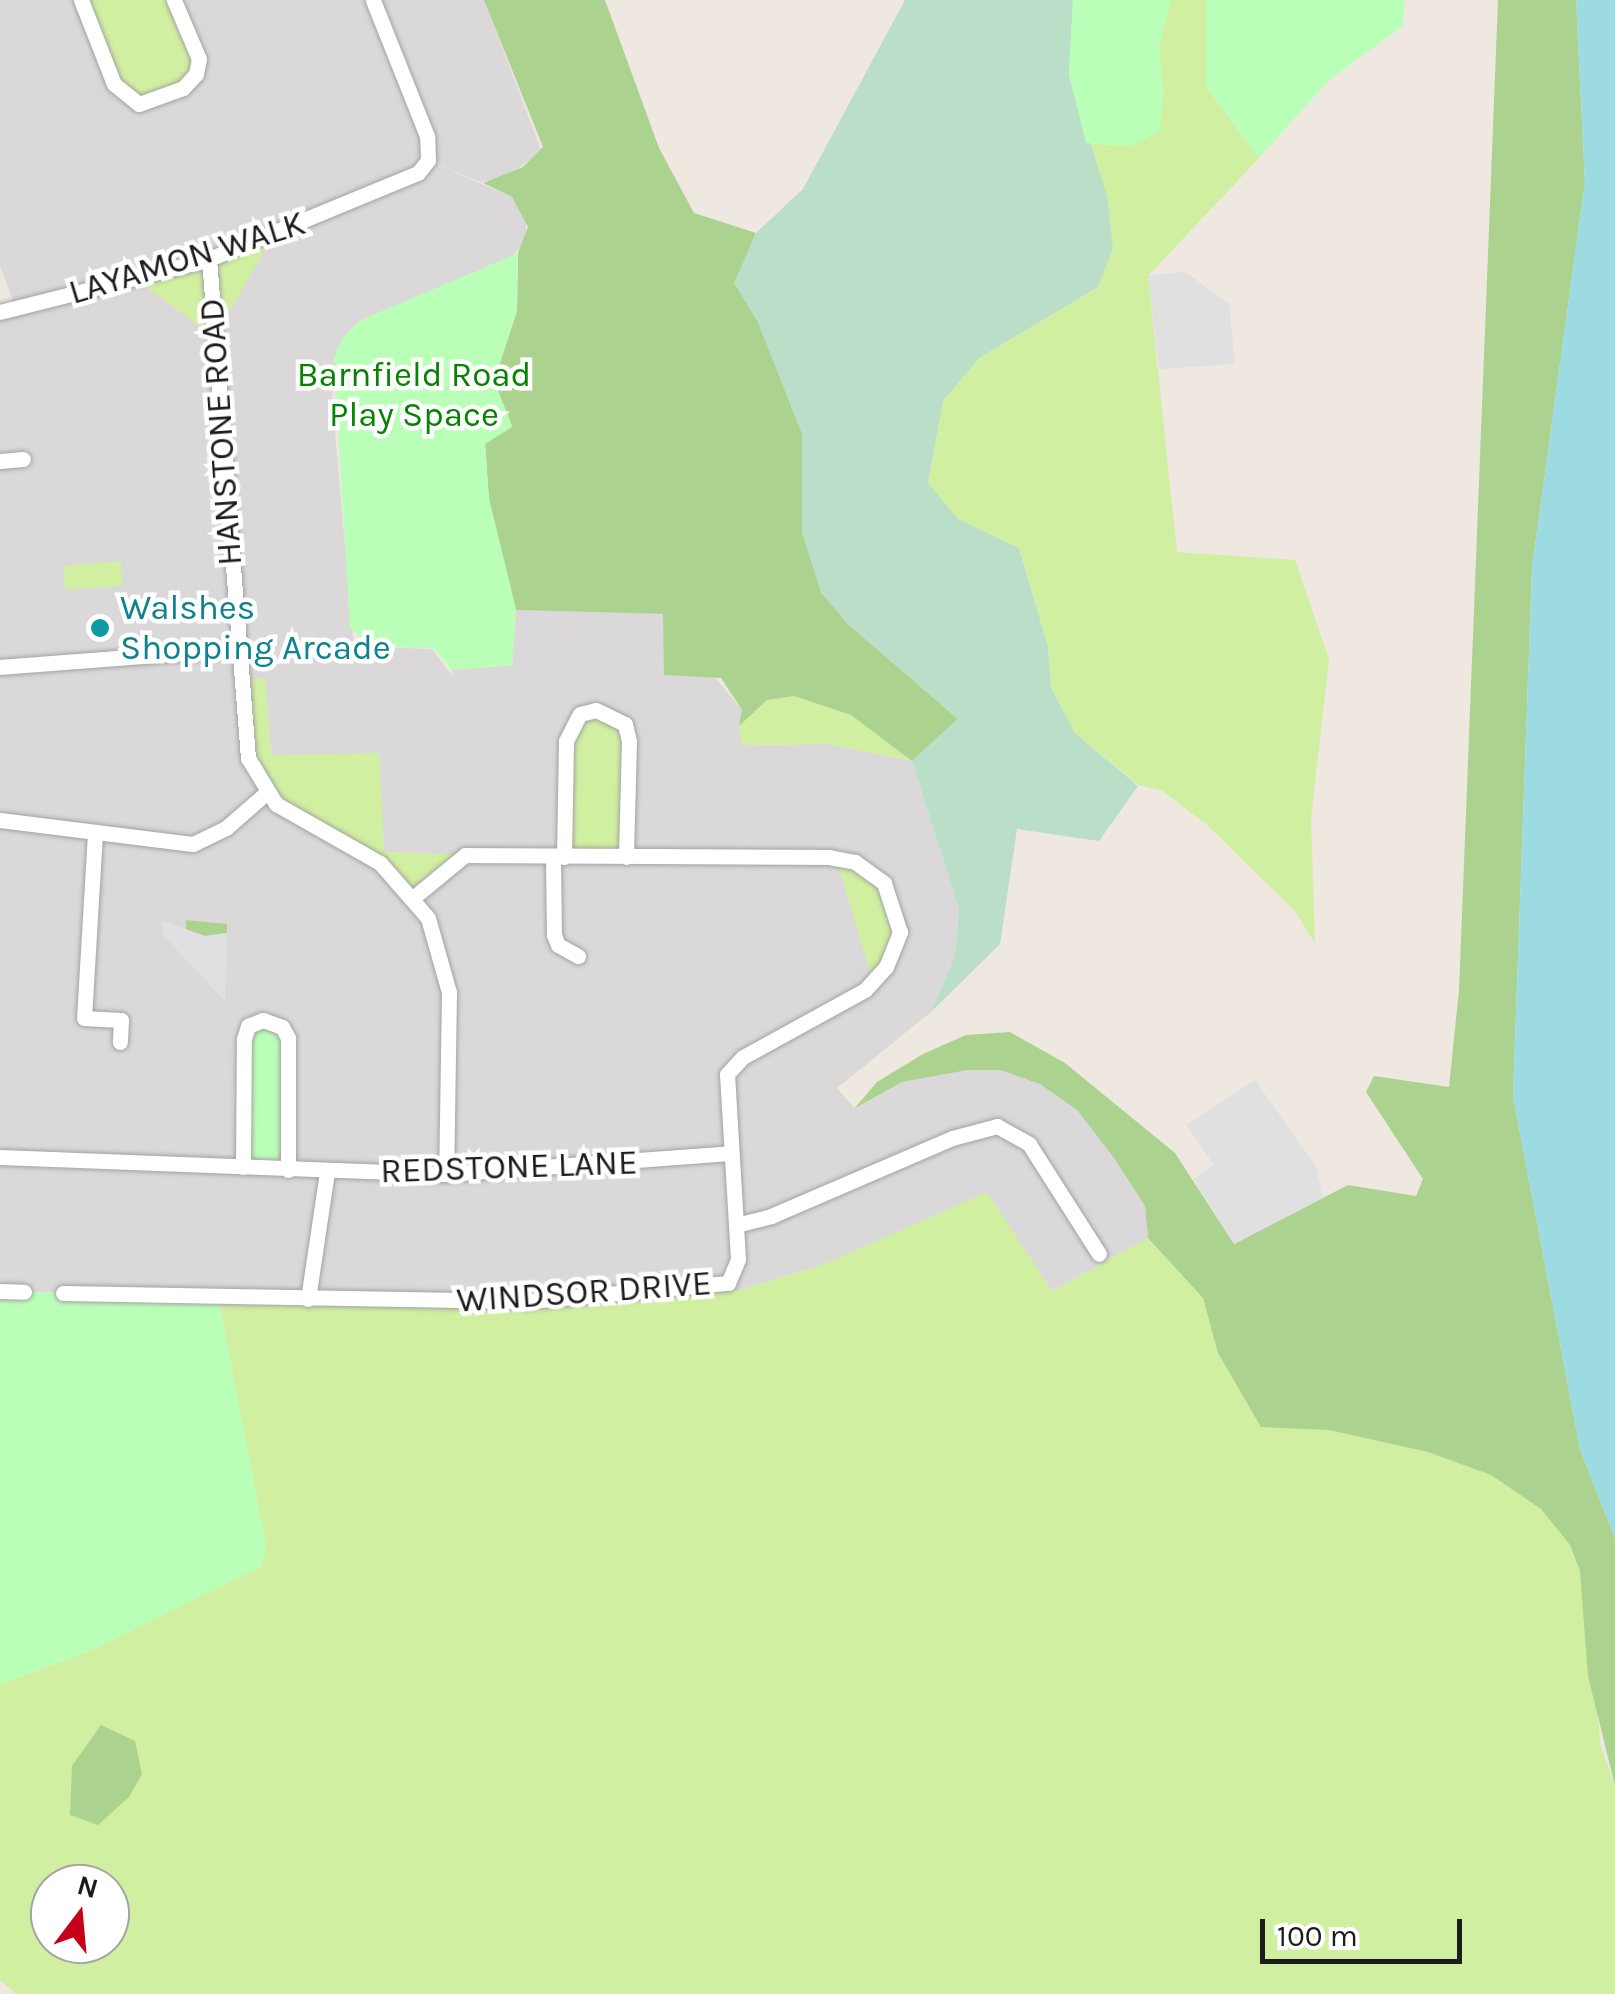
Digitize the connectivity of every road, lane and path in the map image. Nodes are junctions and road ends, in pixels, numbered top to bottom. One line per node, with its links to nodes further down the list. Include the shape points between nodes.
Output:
1 (81, 0): 2 (street, via 114,84 140,104 184,88 196,74 199,60)
2 (174, 0)
3 (373, 0): 4 (street, LAYAMON WALK, via 427,136 425,165 406,181)
4 (209, 259): 5 (street, LAYAMON WALK); 8 (street, HANSTONE ROAD)
5 (0, 312)
6 (23, 460): 7 (street)
7 (0, 461)
8 (236, 649): 9 (street); 10 (street, HANSTONE ROAD, via 248,758)
9 (0, 666)
10 (266, 793): 12 (street, via 226,828 193,844); 15 (street, HANSTONE ROAD, via 302,823 380,863)
11 (0, 820): 12 (street)
12 (95, 833): 17 (street, via 84,1018 121,1020)
13 (626, 857): 14 (street); 14 (street, via 629,741 625,724 596,710 580,714 566,740); 18 (street, WINDSOR DRIVE, via 836,858 871,871 894,897 896,950 873,982 730,1068)
14 (558, 858): 15 (street, via 465,856); 16 (street, via 554,935)
15 (414, 898): 23 (street, HANSTONE ROAD, via 438,940 449,992)
16 (578, 956)
17 (120, 1042)
18 (730, 1153): 23 (street, REDSTONE LANE); 24 (street, WINDSOR DRIVE)
19 (0, 1157): 20 (street, REDSTONE LANE)
20 (244, 1168): 21 (street, REDSTONE LANE); 21 (street, via 244,1039 248,1026 263,1020 282,1026 288,1038)
21 (288, 1170): 22 (street, REDSTONE LANE)
22 (327, 1172): 23 (street, REDSTONE LANE); 29 (street)
23 (446, 1174)
24 (736, 1225): 25 (street, via 952,1138 998,1126 1029,1144); 29 (street, WINDSOR DRIVE, via 735,1274 716,1286 529,1301)
25 (1099, 1254)
26 (0, 1292): 27 (street)
27 (24, 1292)
28 (64, 1292): 29 (street, WINDSOR DRIVE)
29 (308, 1299)

